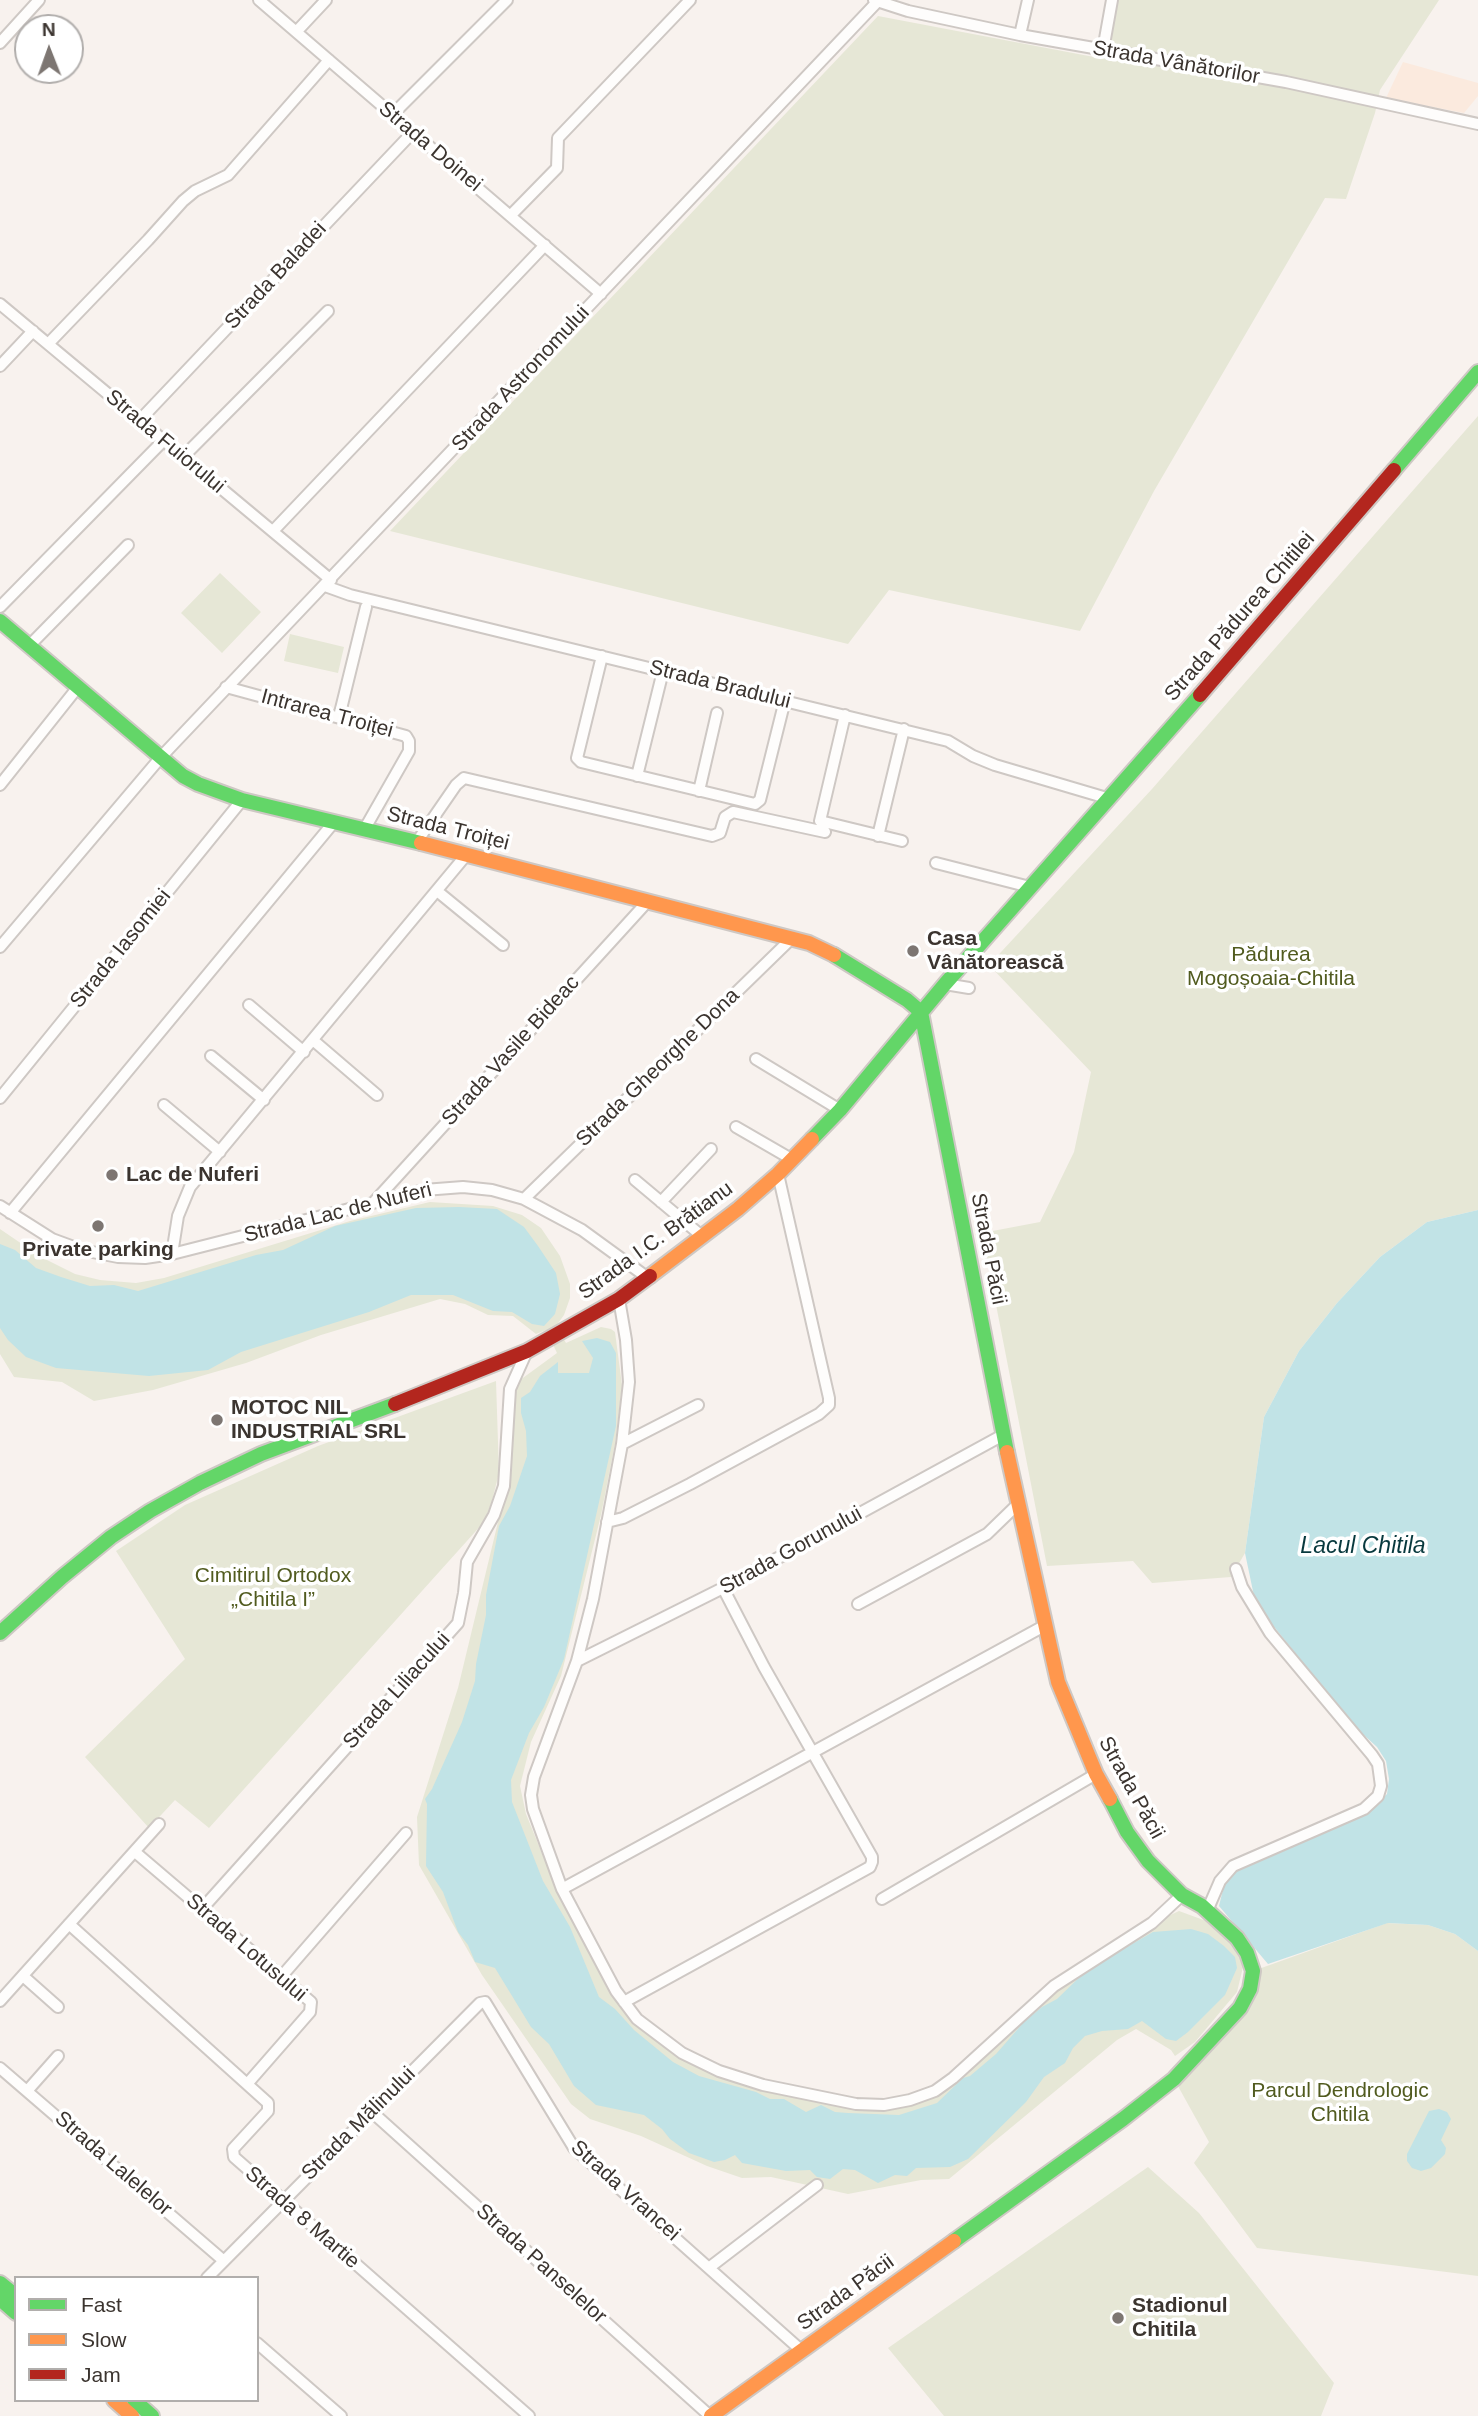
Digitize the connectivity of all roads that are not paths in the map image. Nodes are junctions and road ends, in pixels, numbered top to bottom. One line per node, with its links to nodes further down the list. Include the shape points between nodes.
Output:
1 (39, 0): 11 (street)
2 (259, 0): 9 (street, Strada Doinei)
3 (326, 0): 9 (street)
4 (507, 0): 14 (street)
5 (690, 0): 17 (street, via 558,138 557,167)
6 (1028, 0): 10 (street)
7 (1112, 0): 12 (street)
8 (877, 1): 10 (street, Strada Vânătorilor); 19 (street, Strada Astronomului)
9 (297, 31): 13 (street, Strada Doinei)
10 (1020, 35): 12 (street, Strada Vânătorilor)
11 (0, 43)
12 (1103, 50): 15 (street, Strada Vânătorilor)
13 (329, 60): 14 (street, Strada Doinei); 23 (street, via 228,175 183,201)
14 (392, 115): 16 (street, Strada Doinei)
15 (1477, 122)
16 (413, 132): 17 (street, Strada Doinei); 26 (street, Strada Baladei)
17 (511, 215): 18 (street, Strada Doinei)
18 (545, 245): 19 (street, Strada Doinei); 29 (street)
19 (601, 294): 31 (street, Strada Astronomului)
20 (0, 304): 22 (street, Strada Fuiorului)
21 (328, 311): 28 (street)
22 (33, 331): 23 (street, Strada Fuiorului); 24 (street)
23 (48, 344): 26 (street, Strada Fuiorului)
24 (0, 366)
25 (1478, 372): 49 (street, Strada Pădurea Chitilei)
26 (139, 421): 27 (street, Strada Fuiorului)
27 (163, 441): 28 (street, Strada Fuiorului); 32 (street)
28 (183, 457): 29 (street, Strada Fuiorului)
29 (273, 531): 31 (street, Strada Fuiorului)
30 (128, 545): 35 (street)
31 (328, 583): 36 (street, Strada Bradului, via 349,595); 39 (street, Strada Astronomului)
32 (0, 607)
33 (366, 607): 43 (street)
34 (1, 624): 35 (street, Strada Troiței)
35 (29, 646): 38 (street, Strada Troiței)
36 (602, 656): 37 (street, Strada Bradului); 46 (street, via 578,761)
37 (663, 671): 40 (street, Strada Bradului); 46 (street)
38 (78, 687): 45 (street, Strada Troiței); 47 (street)
39 (226, 687): 43 (street, Intrarea Troiței); 45 (street, Strada Astronomului)
40 (785, 700): 42 (street, Strada Bradului); 48 (street, via 758,803)
41 (717, 713): 48 (street)
42 (845, 715): 44 (street, Strada Bradului); 54 (street, via 820,821)
43 (339, 717): 52 (street, Intrarea Troiței, via 402,734 409,741 409,751)
44 (904, 729): 49 (street, Strada Bradului, via 948,741 995,765); 54 (street)
45 (161, 757): 50 (street, Strada Troiței, via 198,784); 64 (street, Strada Astronomului)
46 (637, 776): 48 (street)
47 (0, 785)
48 (699, 791)
49 (1110, 799): 59 (street, Strada Pădurea Chitilei)
50 (242, 800): 51 (street, Strada Troiței); 74 (street, Strada Iasomiei)
51 (334, 822): 52 (street, Strada Troiței); 87 (street)
52 (364, 830): 56 (street, Strada Troiței)
53 (825, 832): 56 (street, via 733,812 724,817 720,833 712,836 464,778)
54 (878, 836): 55 (street)
55 (902, 841)
56 (416, 843): 57 (street, Strada Troiței)
57 (467, 854): 60 (street); 61 (street, Strada Troiței)
58 (936, 863): 59 (street)
59 (1030, 887): 65 (street, Strada I.C. Brătianu)
60 (437, 891): 63 (street); 69 (street)
61 (648, 901): 62 (street, Strada Troiței); 85 (street, Strada Vasile Bideac)
62 (792, 938): 68 (street, Strada Troiței, via 831,952); 84 (street, Strada Gheorghe Dona)
63 (503, 945)
64 (0, 947)
65 (945, 984): 66 (street); 68 (street, Strada I.C. Brătianu)
66 (969, 988)
67 (249, 1004): 70 (street)
68 (921, 1012): 77 (street, Strada I.C. Brătianu); 94 (street, Strada Păcii)
69 (314, 1041): 70 (street); 73 (street)
70 (304, 1052): 75 (street)
71 (211, 1056): 75 (street)
72 (756, 1059): 77 (street)
73 (377, 1095)
74 (0, 1098)
75 (264, 1100): 80 (street)
76 (164, 1105): 80 (street)
77 (840, 1110): 81 (street, Strada I.C. Brătianu)
78 (736, 1127): 81 (street)
79 (711, 1149): 86 (street)
80 (220, 1152): 89 (street, via 186,1195)
81 (793, 1160): 82 (street, Strada I.C. Brătianu)
82 (778, 1174): 88 (street, Strada I.C. Brătianu); 97 (street, via 829,1405 819,1415 623,1518)
83 (635, 1180): 86 (street)
84 (524, 1199): 85 (street, Strada Lac de Nuferi, via 463,1187 424,1190); 90 (street, Strada Lac de Nuferi, via 582,1230)
85 (374, 1202): 89 (street, Strada Lac de Nuferi)
86 (661, 1202): 88 (street)
87 (5, 1210): 89 (street, Strada Lac de Nuferi, via 52,1239 95,1254 145,1258)
88 (703, 1237): 90 (street, Strada I.C. Brătianu)
89 (172, 1254)
90 (648, 1278): 91 (street, Strada I.C. Brătianu)
91 (619, 1299): 92 (street, Strada I.C. Brătianu); 95 (street, via 629,1382)
92 (527, 1351): 102 (street, Strada I.C. Brătianu, via 261,1454 200,1483 111,1537); 112 (street, Strada Liliacului, via 510,1389 504,1486 494,1515 467,1562 458,1623)
93 (698, 1405): 95 (street)
94 (1003, 1435): 96 (street, Strada Păcii); 99 (street, Strada Gorunului)
95 (622, 1444): 97 (street)
96 (1018, 1504): 100 (street, via 987,1534); 101 (street, Strada Păcii)
97 (607, 1522): 103 (street)
98 (1236, 1569): 113 (street, via 1270,1633 1378,1764 1381,1786 1378,1796 1364,1809 1233,1866 1220,1881)
99 (723, 1588): 103 (street, Strada Gorunului); 104 (street)
100 (858, 1604)
101 (1044, 1626): 104 (street); 105 (street, Strada Păcii, via 1058,1682)
102 (0, 1633)
103 (577, 1661): 109 (street, via 531,1795)
104 (812, 1752): 109 (street); 119 (street, via 872,1857 870,1867)
105 (1096, 1774): 110 (street, Strada Păcii, via 1141,1852); 111 (street)
106 (159, 1824): 108 (street)
107 (405, 1833): 116 (street)
108 (135, 1852): 112 (street, Strada Lotusului); 114 (street)
109 (562, 1889): 119 (street)
110 (1182, 1895): 113 (street, Strada Păcii); 119 (street, via 1152,1923 1054,1986 935,2091 884,2105 773,2088 719,2071 653,2032)
111 (882, 1899)
112 (201, 1910): 116 (street, Strada Lotusului)
113 (1207, 1911): 136 (street, Strada Păcii, via 1237,1938 1252,1971 1250,1989 1240,2008 1194,2060 1123,2119)
114 (69, 1924): 115 (street); 123 (street, Strada 8 Martie)
115 (23, 1976): 117 (street); 120 (street)
116 (281, 1977): 123 (street, Strada Lotusului, via 308,1999 312,2009)
117 (0, 2001)
118 (482, 2002): 125 (street, Strada Mălinului); 129 (street, Strada Vrancei, via 488,2004 574,2148)
119 (624, 2002)
120 (58, 2007)
121 (58, 2056): 124 (street)
122 (0, 2068): 124 (street, Strada Lalelelor)
123 (248, 2083): 127 (street, Strada 8 Martie, via 267,2100 269,2108 232,2153)
124 (27, 2091): 128 (street, Strada Lalelelor)
125 (372, 2112): 127 (street, Strada Mălinului); 143 (street, Strada Panselelor)
126 (817, 2186): 129 (street)
127 (283, 2201): 128 (street, Strada Mălinului); 142 (street, Strada 8 Martie)
128 (224, 2260): 130 (street, Strada Mălinului)
129 (710, 2267): 136 (street, Strada Vrancei)
130 (209, 2276)
131 (0, 2283): 132 (street)
132 (14, 2294)
133 (0, 2299): 134 (street)
134 (14, 2311)
135 (259, 2345): 141 (street)
136 (802, 2350): 143 (street, Strada Păcii)
137 (116, 2402): 139 (street)
138 (136, 2402): 140 (street)
139 (132, 2416)
140 (152, 2416)
141 (341, 2416)
142 (529, 2416)
143 (711, 2416)

